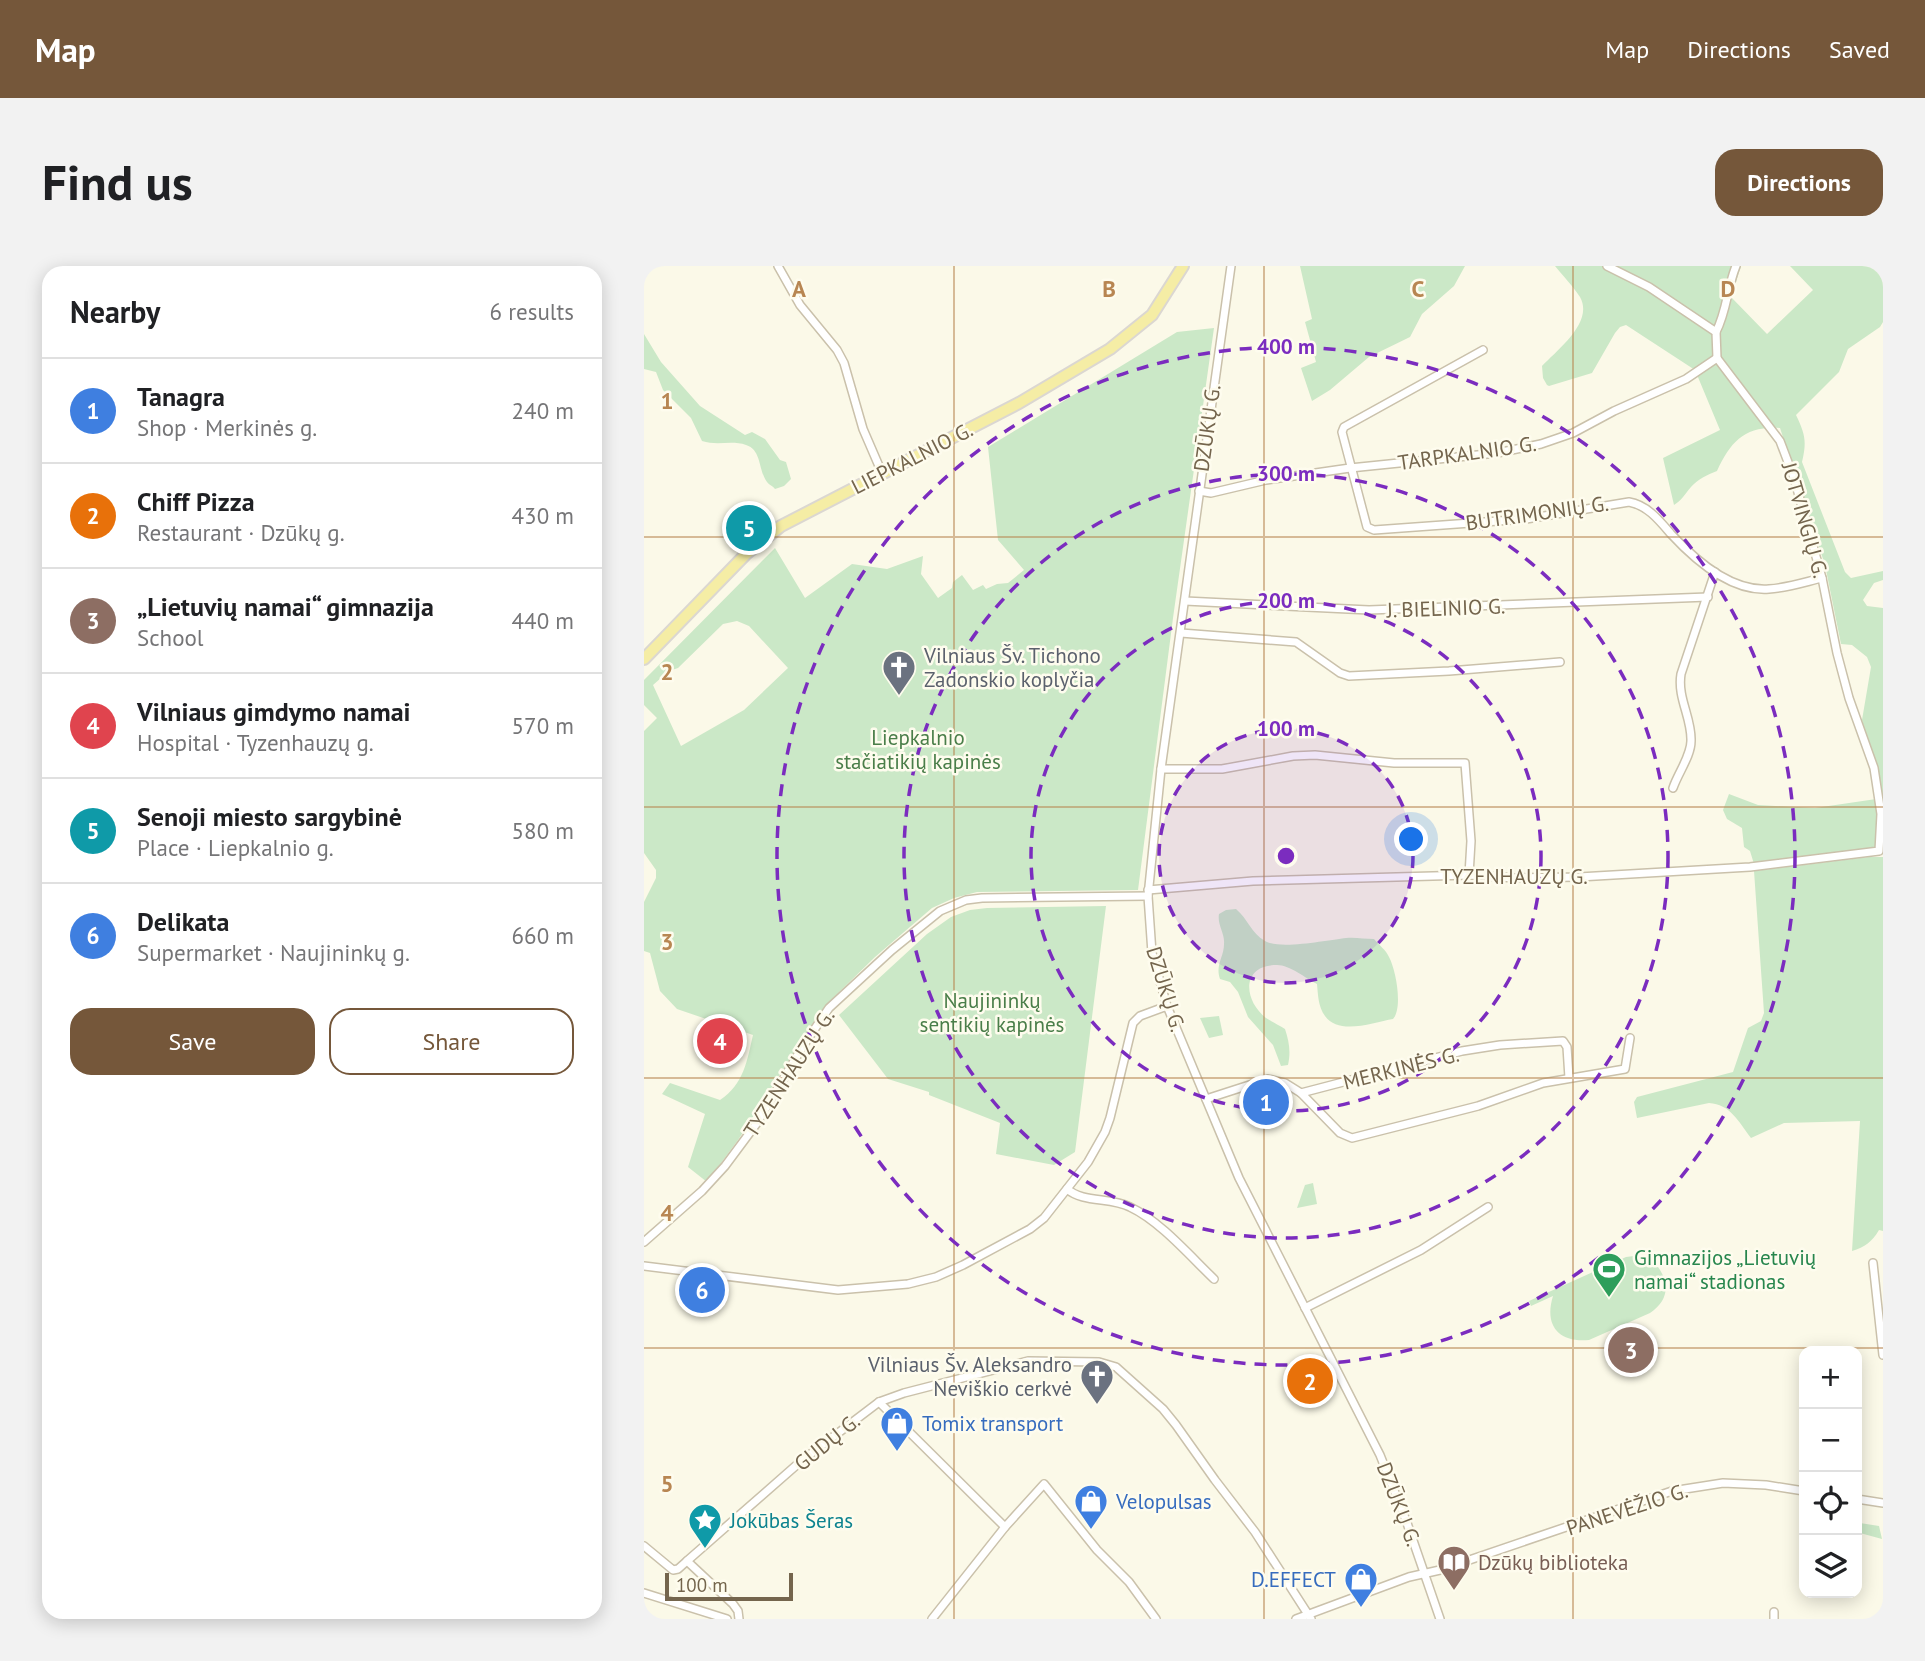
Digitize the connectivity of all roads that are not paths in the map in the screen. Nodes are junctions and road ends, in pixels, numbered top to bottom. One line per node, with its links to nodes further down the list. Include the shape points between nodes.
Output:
1 (778, 266): 10 (street, via 844,363 863,429)
2 (1183, 266): 10 (main road, LIEPKALNIO G., via 1152,315 1110,349 1019,403)
3 (1231, 266): 11 (street, DZŪKŲ G.)
4 (1607, 266): 6 (street, via 1649,287)
5 (1736, 266): 6 (street)
6 (1716, 332): 8 (street)
7 (1483, 350): 9 (street, via 1346,425 1342,432)
8 (1717, 358): 9 (street, TARPKALNIO G., via 1686,379 1541,444); 13 (street, JOTVINGIŲ G., via 1780,441)
9 (1350, 468): 11 (street, TARPKALNIO G., via 1211,493); 12 (street, BUTRIMONIŲ G., via 1367,527 1374,530 1526,519 1629,502 1643,506)
10 (882, 473): 17 (main road, LIEPKALNIO G., via 770,534)
11 (1199, 491): 15 (street, DZŪKŲ G.)
12 (1715, 572): 13 (street, BUTRIMONIŲ G., via 1744,585 1769,589); 14 (street)
13 (1822, 578): 21 (street, JOTVINGIŲ G., via 1837,653 1875,775 1881,814)
14 (1708, 597): 15 (street, J. BIELINIO G., via 1369,610); 20 (street, via 1681,674 1679,685 1692,737)
15 (1185, 601): 16 (street, DZŪKŲ G.)
16 (1181, 633): 18 (street, via 1296,642 1349,676); 19 (street, DZŪKŲ G.)
17 (644, 659)
18 (1560, 662)
19 (1161, 769): 22 (street, via 1222,769 1315,755 1394,763 1465,763); 23 (street, DZŪKŲ G.)
20 (1673, 788)
21 (1879, 851): 22 (street, TYZENHAUZŲ G., via 1750,867 1578,877)
22 (1469, 875): 23 (street, TYZENHAUZŲ G., via 1253,881)
23 (1148, 893): 24 (street, DZŪKŲ G., via 1152,953); 31 (street, TYZENHAUZŲ G., via 982,898 940,911 829,1008 725,1166)
24 (1167, 1006): 28 (street, DZŪKŲ G.); 29 (street, via 1133,1023 1105,1132)
25 (1630, 1038): 26 (street, via 1625,1069)
26 (1569, 1078): 27 (street, via 1352,1138 1340,1133); 27 (street, MERKINĖS G., via 1563,1041 1464,1051)
27 (1301, 1093): 28 (street, via 1268,1079)
28 (1206, 1099): 35 (street, DZŪKŲ G., via 1239,1178)
29 (1067, 1189): 33 (street, via 1030,1229 963,1265 908,1284 838,1290); 34 (street, via 1136,1210)
30 (1488, 1207): 35 (street, via 1421,1250)
31 (644, 1242)
32 (1873, 1263): 36 (street)
33 (644, 1266)
34 (1214, 1279)
35 (1305, 1308): 44 (street, DZŪKŲ G., via 1380,1455)
36 (1883, 1354)
37 (878, 1402): 41 (street); 43 (street, GUDŲ G., via 800,1462); 46 (street, GUDŲ G., via 1028,1361 1099,1362 1116,1367 1176,1425)
38 (1799, 1490): 44 (street, PANEVĖŽIO G., via 1723,1483 1672,1491)
39 (1862, 1500): 40 (street)
40 (1883, 1503)
41 (1005, 1527): 49 (street); 50 (street, via 1044,1484)
42 (644, 1546): 43 (street, via 667,1568 678,1569)
43 (687, 1561): 48 (street, via 733,1604)
44 (1424, 1574): 46 (street, PANEVĖŽIO G.); 52 (street, DZŪKŲ G.)
45 (644, 1593): 47 (street)
46 (1310, 1616): 51 (street, PANEVĖŽIO G.)
47 (727, 1619)
48 (739, 1619)
49 (932, 1619)
50 (1156, 1619)
51 (1296, 1619)
52 (1440, 1619)

